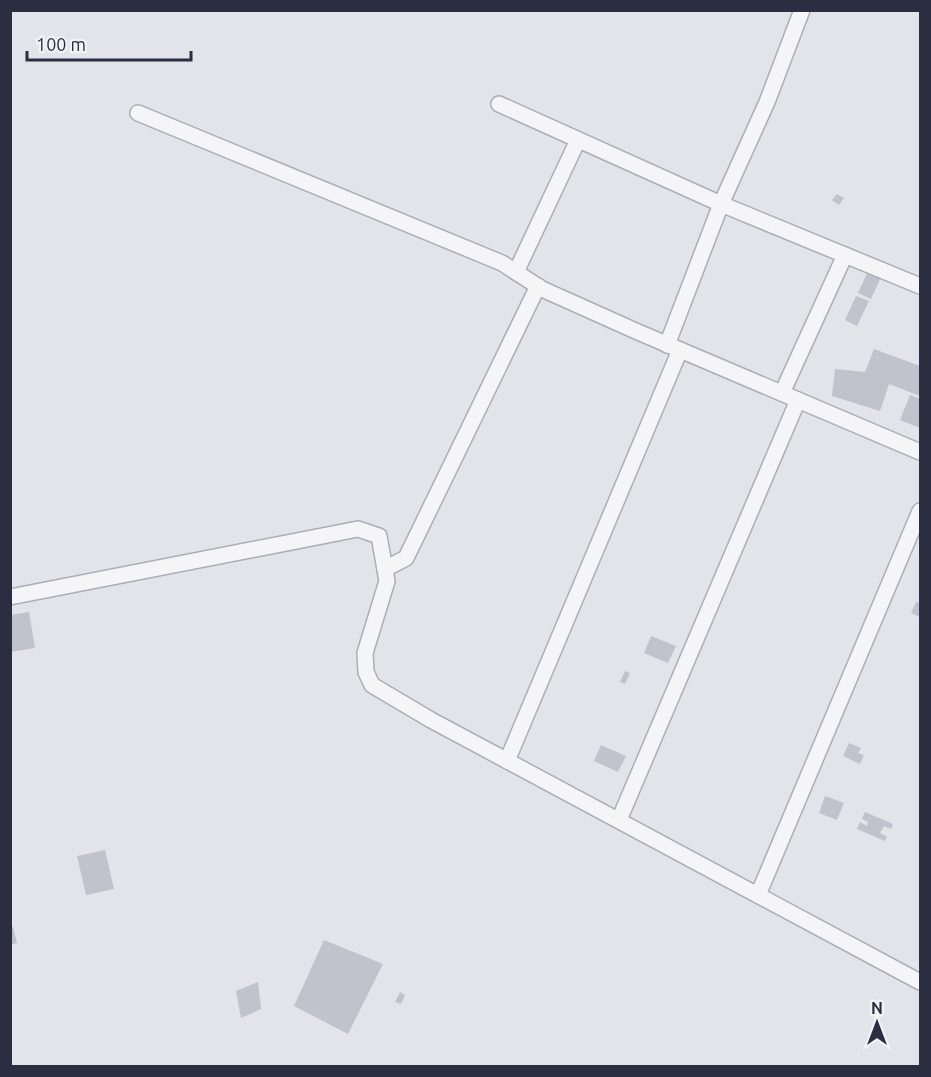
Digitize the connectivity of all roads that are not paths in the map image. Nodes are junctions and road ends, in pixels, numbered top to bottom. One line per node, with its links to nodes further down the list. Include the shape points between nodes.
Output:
1 (802, 10): 5 (street)
2 (499, 104): 4 (street)
3 (138, 113): 7 (street, via 491,258)
4 (578, 140): 5 (street); 7 (street)
5 (721, 204): 6 (street); 10 (street)
6 (845, 255): 9 (street); 11 (street)
7 (516, 272): 8 (street)
8 (538, 286): 10 (street); 15 (street, via 406,558)
9 (921, 286)
10 (674, 348): 11 (street); 17 (street)
11 (782, 393): 12 (street)
12 (798, 400): 13 (street); 18 (street)
13 (921, 452)
14 (921, 511): 19 (street)
15 (385, 569): 16 (street, via 379,536 358,529); 17 (street, via 387,581 365,653 366,672 372,685)
16 (10, 597)
17 (507, 761): 18 (street)
18 (618, 820): 19 (street)
19 (758, 895): 20 (street)
20 (921, 982)

